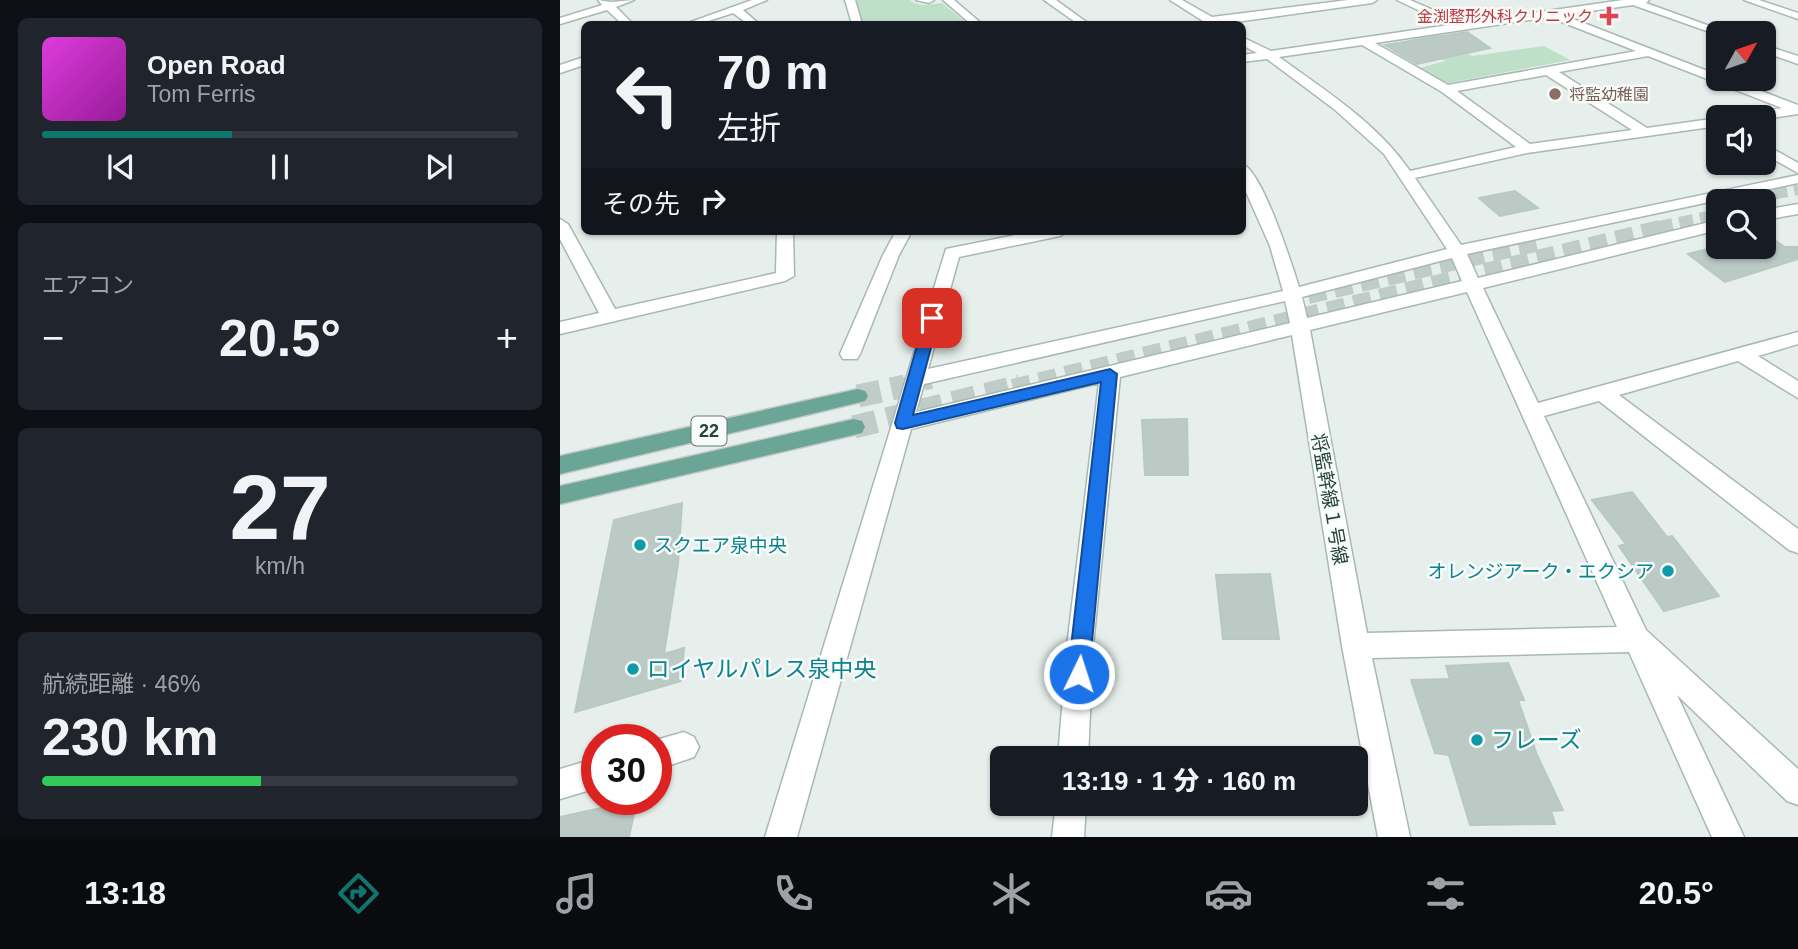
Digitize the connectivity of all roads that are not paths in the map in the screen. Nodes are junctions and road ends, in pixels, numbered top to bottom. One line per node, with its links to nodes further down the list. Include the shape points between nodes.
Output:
1 (628, 0): 14 (street)
2 (762, 0): 15 (street)
3 (850, 0): 22 (street)
4 (921, 0): 5 (street)
5 (929, 0)
6 (948, 0): 23 (street)
7 (1049, 0): 24 (street)
8 (1175, 0): 25 (street)
9 (1285, 0): 16 (street)
10 (1372, 0): 16 (street)
11 (1402, 0): 28 (street)
12 (1749, 0): 18 (street)
13 (1636, 1): 17 (street); 29 (street)
14 (606, 3): 19 (street); 27 (street)
15 (735, 9): 20 (street); 21 (street)
16 (1303, 9): 26 (street)
17 (1549, 13): 28 (street); 32 (street)
18 (1798, 16)
19 (625, 21)
20 (699, 21)
21 (750, 21)
22 (856, 21)
23 (972, 21)
24 (1080, 21)
25 (1210, 21)
26 (1226, 21)
27 (560, 22)
28 (1460, 26): 30 (street)
29 (1706, 27)
30 (1363, 41): 34 (street); 40 (street)
31 (1246, 42): 34 (street)
32 (1648, 52): 39 (street); 41 (street)
33 (1776, 52): 36 (street)
34 (1269, 55): 35 (street); 48 (street, via 1339,106 1389,151)
35 (1246, 58)
36 (1798, 60)
37 (581, 62): 38 (street)
38 (560, 69)
39 (1547, 70): 40 (street); 44 (street)
40 (1446, 89): 45 (street)
41 (1798, 110): 42 (street)
42 (1776, 113)
43 (1706, 124): 44 (street)
44 (1644, 132): 45 (street)
45 (1527, 149): 48 (street)
46 (1776, 156): 47 (street)
47 (1798, 170)
48 (1406, 176): 58 (street)
49 (1798, 179): 58 (street)
50 (1250, 194): 60 (street, 将監幹線１号線)
51 (1798, 209): 52 (street)
52 (1776, 213)
53 (560, 224): 61 (street)
54 (1706, 228): 59 (street)
55 (785, 235): 61 (street, via 785,276)
56 (902, 235): 65 (street)
57 (1040, 235): 68 (street, via 952,253)
58 (1457, 251): 59 (street); 60 (street)
59 (1473, 282): 63 (street); 72 (street)
60 (1293, 294): 63 (street, 将監幹線１号線); 68 (street)
61 (611, 318): 62 (street)
62 (560, 328)
63 (1300, 328): 67 (street); 79 (street, 将監幹線１号線)
64 (1798, 338): 66 (street)
65 (850, 354)
66 (1741, 354): 69 (street); 70 (street)
67 (1110, 374): 73 (street); 80 (street)
68 (914, 379): 73 (street)
69 (1798, 391)
70 (1602, 393): 72 (street); 77 (street)
71 (858, 396): 75 (main road, 22)
72 (1533, 412): 78 (street)
73 (903, 423): 87 (street)
74 (854, 427): 76 (main road, 22)
75 (560, 466)
76 (560, 495)
77 (1798, 543)
78 (1637, 639): 79 (street); 85 (street); 90 (street)
79 (1355, 646): 89 (street, 将監幹線１号線)
80 (1074, 746)
81 (684, 747): 82 (street)
82 (672, 750)
83 (581, 778): 84 (street)
84 (560, 784)
85 (1798, 790)
86 (1070, 816): 88 (street)
87 (781, 837)
88 (1069, 837)
89 (1394, 837)
90 (1728, 837)

